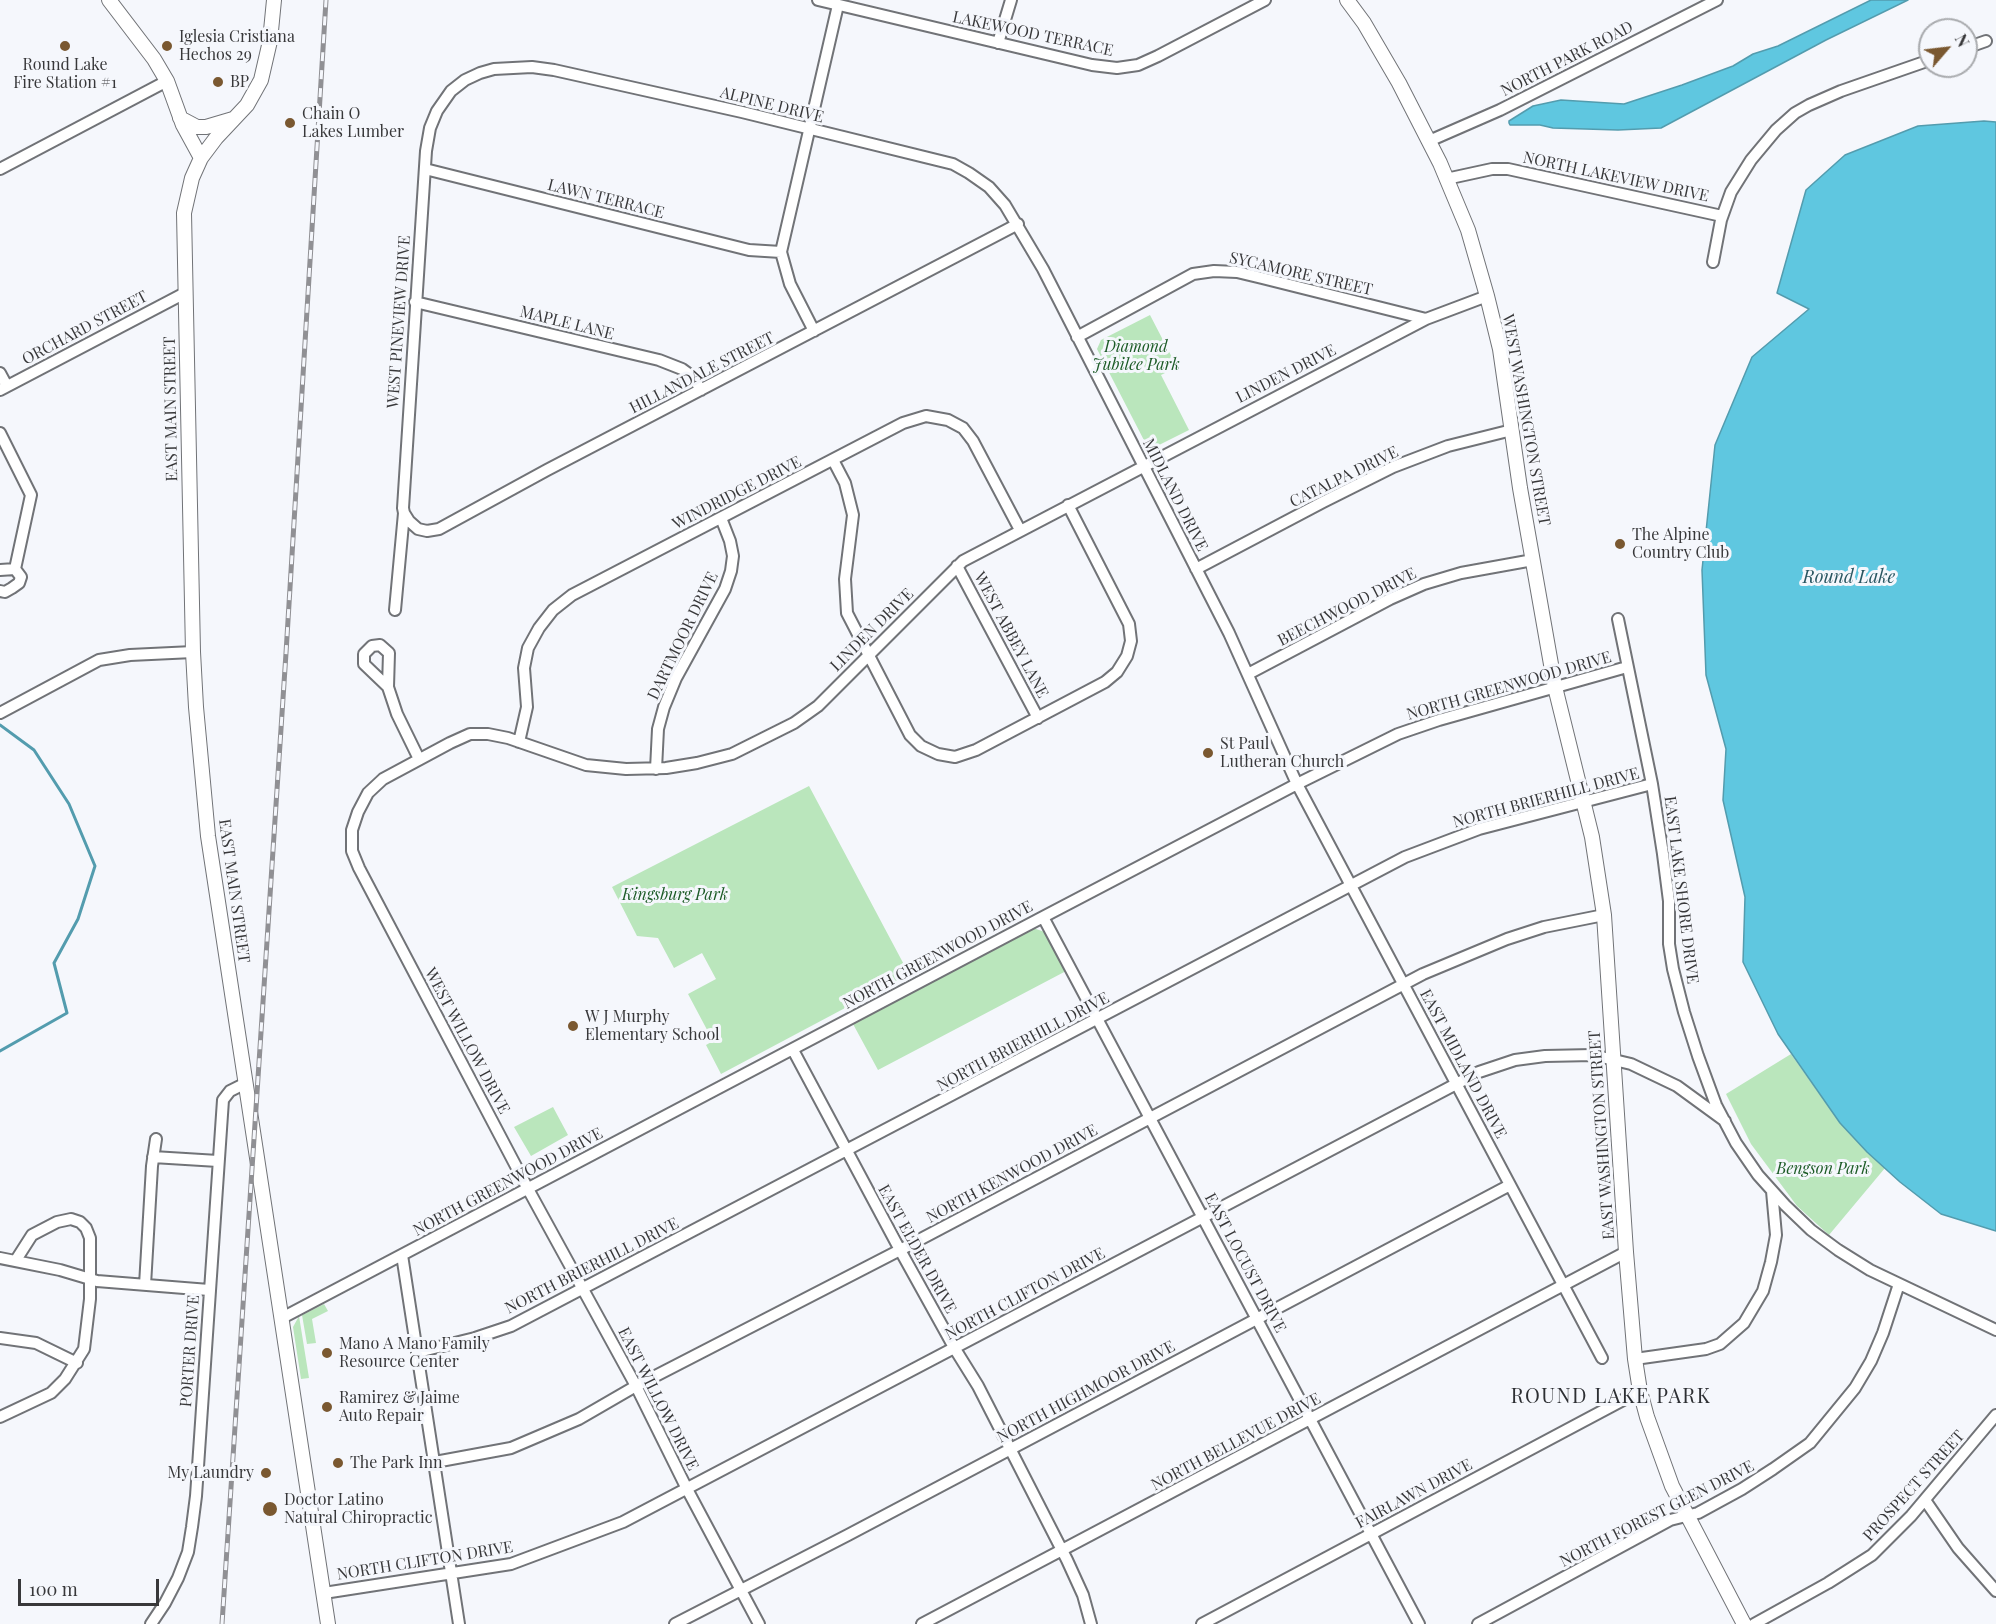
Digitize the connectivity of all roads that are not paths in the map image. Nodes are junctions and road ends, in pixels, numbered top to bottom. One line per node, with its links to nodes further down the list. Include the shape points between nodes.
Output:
1 (274, 0): 16 (main road, EAST MAIN STREET, via 261,80)
2 (818, 0): 8 (street, LAKEWOOD TERRACE)
3 (1011, 0): 10 (street)
4 (1265, 0): 10 (street, LAKEWOOD TERRACE, via 1138,64 1117,68)
5 (1347, 0): 18 (main road, WEST WASHINGTON STREET, via 1397,78)
6 (1717, 0): 18 (street, NORTH PARK ROAD, via 1500,110)
7 (111, 1): 14 (main road)
8 (838, 5): 10 (street, LAKEWOOD TERRACE); 17 (street)
9 (1986, 41): 11 (street)
10 (998, 43)
11 (1978, 44)
12 (1918, 64): 23 (street, NORTH LAKEVIEW DRIVE, via 1841,91 1795,114 1751,160 1731,192)
13 (494, 69): 17 (street, ALPINE DRIVE, via 554,70); 21 (street, WEST PINEVIEW DRIVE, via 465,80 451,91 437,111 430,128)
14 (167, 81): 15 (main road); 20 (street)
15 (180, 118): 16 (main road, via 206,127); 19 (main road)
16 (235, 118): 19 (main road, EAST MAIN STREET)
17 (809, 129): 24 (street, ALPINE DRIVE, via 953,165 989,187); 25 (street)
18 (1428, 141): 22 (main road, WEST WASHINGTON STREET)
19 (201, 158): 27 (main road, EAST MAIN STREET, via 184,213)
20 (0, 169)
21 (425, 169): 25 (street, LAWN TERRACE, via 749,249); 29 (street, WEST PINEVIEW DRIVE)
22 (1446, 179): 23 (street, NORTH LAKEVIEW DRIVE, via 1508,169); 28 (main road, WEST WASHINGTON STREET, via 1468,230)
23 (1722, 216): 26 (street)
24 (1018, 224): 31 (street, HILLANDALE STREET); 32 (street, MIDLAND DRIVE)
25 (781, 252): 31 (street, via 790,284)
26 (1713, 262)
27 (185, 293): 34 (street, ORCHARD STREET); 53 (main road, EAST MAIN STREET)
28 (1487, 296): 30 (street, LINDEN DRIVE); 36 (main road, WEST WASHINGTON STREET, via 1500,349)
29 (416, 302): 35 (street, MAPLE LANE, via 659,360 682,369); 41 (street, WEST PINEVIEW DRIVE)
30 (1425, 319): 32 (street, SYCAMORE STREET, via 1237,272 1214,271 1193,274); 39 (street, LINDEN DRIVE)
31 (814, 332): 35 (street, HILLANDALE STREET)
32 (1077, 337): 39 (street, MIDLAND DRIVE)
33 (0, 373): 34 (street)
34 (3, 388)
35 (701, 390): 41 (street, HILLANDALE STREET, via 439,529 417,529)
36 (1512, 430): 44 (main road, WEST WASHINGTON STREET); 47 (street, CATALPA DRIVE, via 1448,446 1393,468)
37 (0, 433): 46 (street, via 31,495)
38 (832, 460): 42 (street, WINDRIDGE DRIVE); 43 (street, WINDRIDGE DRIVE, via 903,423 926,416 948,420 963,428 973,441); 54 (street, via 845,483 853,515 845,579 847,613)
39 (1143, 466): 40 (street, LINDEN DRIVE); 47 (street, MIDLAND DRIVE)
40 (1068, 505): 43 (street, LINDEN DRIVE); 60 (street, via 1130,624 1131,641 1117,672 1105,682)
41 (404, 513): 50 (street, WEST PINEVIEW DRIVE)
42 (720, 518): 61 (street, WINDRIDGE DRIVE, via 572,595 554,610 528,648 524,668 527,707); 63 (street, DARTMOOR DRIVE, via 730,541 732,571 664,707 658,729)
43 (1020, 530): 45 (street, LINDEN DRIVE)
44 (1533, 560): 52 (main road, WEST WASHINGTON STREET); 56 (street, BEECHWOOD DRIVE, via 1424,584)
45 (957, 566): 54 (street, LINDEN DRIVE); 60 (street, WEST ABBEY LANE)
46 (15, 569): 48 (street); 49 (street, via 21,577 18,583)
47 (1196, 569): 56 (street, MIDLAND DRIVE)
48 (0, 570)
49 (0, 591)
50 (395, 610)
51 (1618, 619): 55 (street, EAST LAKE SHORE DRIVE)
52 (1544, 626): 58 (main road, EAST WASHINGTON STREET)
53 (193, 652): 59 (street, via 99,660); 75 (main road, EAST MAIN STREET, via 208,836)
54 (868, 656): 60 (street, via 910,735 938,754 955,757 976,750); 63 (street, LINDEN DRIVE, via 818,706 768,738 697,764)
55 (1628, 667): 58 (street, NORTH GREENWOOD DRIVE); 65 (street, EAST LAKE SHORE DRIVE)
56 (1248, 674): 64 (street, MIDLAND DRIVE)
57 (388, 687): 62 (street)
58 (1555, 687): 64 (street, NORTH GREENWOOD DRIVE, via 1398,734); 66 (main road, EAST WASHINGTON STREET)
59 (2, 711)
60 (1038, 718)
61 (519, 742): 62 (street, LINDEN DRIVE, via 470,734); 63 (street, LINDEN DRIVE, via 586,765)
62 (419, 759): 68 (street, LINDEN DRIVE, via 383,779 368,793 352,830 352,851)
63 (656, 769)
64 (1297, 784): 67 (street, EAST MIDLAND DRIVE); 70 (street, NORTH GREENWOOD DRIVE)
65 (1652, 784): 66 (street, NORTH BRIERHILL DRIVE); 78 (street, EAST LAKE SHORE DRIVE, via 1669,901 1673,969 1698,1056)
66 (1583, 802): 67 (street, NORTH BRIERHILL DRIVE, via 1434,845); 69 (main road, EAST WASHINGTON STREET)
67 (1352, 885): 71 (street, EAST MIDLAND DRIVE); 72 (street, NORTH BRIERHILL DRIVE)
68 (379, 907): 84 (street, WEST WILLOW DRIVE)
69 (1604, 915): 71 (street, NORTH KENWOOD DRIVE, via 1507,939); 74 (main road, EAST WASHINGTON STREET)
70 (1043, 917): 72 (street, EAST LOCUST DRIVE); 73 (street, NORTH GREENWOOD DRIVE)
71 (1404, 984): 76 (street, EAST MIDLAND DRIVE); 77 (street, NORTH KENWOOD DRIVE)
72 (1098, 1020): 77 (street, EAST LOCUST DRIVE); 80 (street, NORTH BRIERHILL DRIVE)
73 (793, 1050): 80 (street, EAST ELDER DRIVE); 84 (street, NORTH GREENWOOD DRIVE)
74 (1614, 1060): 76 (street, NORTH CLIFTON DRIVE, via 1593,1055 1515,1060 1479,1071); 78 (street, NORTH CLIFTON DRIVE, via 1677,1086); 88 (main road, EAST WASHINGTON STREET)
75 (246, 1083): 81 (street, PORTER DRIVE, via 230,1091 223,1100); 98 (main road, EAST MAIN STREET)
76 (1457, 1084): 83 (street, EAST MIDLAND DRIVE); 86 (street, NORTH CLIFTON DRIVE)
77 (1150, 1118): 86 (street, EAST LOCUST DRIVE); 87 (street, NORTH KENWOOD DRIVE)
78 (1725, 1121): 85 (street, EAST LAKE SHORE DRIVE)
79 (156, 1139): 82 (street)
80 (847, 1151): 87 (street, EAST ELDER DRIVE); 96 (street, NORTH BRIERHILL DRIVE)
81 (218, 1161): 82 (street); 97 (street, PORTER DRIVE)
82 (152, 1162): 95 (street)
83 (1510, 1185): 93 (street, EAST MIDLAND DRIVE); 99 (street, NORTH HIGHMOOR DRIVE)
84 (528, 1189): 89 (street, NORTH GREENWOOD DRIVE); 96 (street, EAST WILLOW DRIVE)
85 (1772, 1191): 94 (street, EAST LAKE SHORE DRIVE, via 1838,1250); 105 (street, via 1776,1235 1771,1262 1763,1291 1744,1323 1720,1344 1706,1349)
86 (1203, 1218): 99 (street, EAST LOCUST DRIVE); 102 (street, NORTH CLIFTON DRIVE)
87 (900, 1250): 102 (street, EAST ELDER DRIVE); 107 (street, NORTH KENWOOD DRIVE)
88 (1626, 1252): 93 (street, NORTH BELLEVUE DRIVE); 105 (main road, EAST WASHINGTON STREET)
89 (402, 1255): 98 (street, NORTH GREENWOOD DRIVE); 103 (street)
90 (0, 1258): 91 (street)
91 (16, 1260): 92 (street); 92 (street, via 32,1235 71,1219 80,1222 90,1238)
92 (90, 1279): 95 (street); 106 (street, via 84,1349)
93 (1563, 1284): 104 (street, EAST MIDLAND DRIVE); 111 (street, NORTH BELLEVUE DRIVE)
94 (1899, 1284): 100 (street, EAST LAKE SHORE DRIVE); 116 (street, NORTH FOREST GLEN DRIVE, via 1883,1333 1855,1389 1810,1443 1742,1489)
95 (145, 1285): 97 (street)
96 (582, 1288): 103 (street, NORTH BRIERHILL DRIVE, via 511,1326); 107 (street, EAST WILLOW DRIVE)
97 (209, 1290): 123 (street, PORTER DRIVE, via 196,1496 188,1552)
98 (282, 1318): 122 (main road, EAST MAIN STREET)
99 (1257, 1319): 111 (street, EAST LOCUST DRIVE); 112 (street, NORTH HIGHMOOR DRIVE)
100 (1996, 1330)
101 (0, 1338): 106 (street, via 36,1343)
102 (955, 1349): 112 (street, EAST ELDER DRIVE); 114 (street, NORTH CLIFTON DRIVE)
103 (418, 1352): 113 (street)
104 (1602, 1358)
105 (1635, 1359): 108 (main road, EAST WASHINGTON STREET)
106 (77, 1363): 110 (street, via 51,1393)
107 (636, 1386): 113 (street, NORTH KENWOOD DRIVE, via 579,1419 520,1445); 114 (street, EAST WILLOW DRIVE)
108 (1640, 1391): 116 (main road, EAST WASHINGTON STREET, via 1672,1486); 117 (street, FAIRLAWN DRIVE)
109 (1996, 1415): 115 (street, PROSPECT STREET)
110 (0, 1417)
111 (1311, 1419): 117 (street, EAST LOCUST DRIVE); 118 (street, NORTH BELLEVUE DRIVE)
112 (1010, 1449): 118 (street, EAST ELDER DRIVE); 120 (street, NORTH HIGHMOOR DRIVE)
113 (435, 1462): 119 (street)
114 (687, 1489): 119 (street, NORTH CLIFTON DRIVE, via 623,1522 554,1550 511,1564); 120 (street, EAST WILLOW DRIVE)
115 (1925, 1500): 121 (street, via 1958,1548); 134 (street, PROSPECT STREET, via 1872,1556)
116 (1688, 1516): 132 (street, NORTH FOREST GLEN DRIVE, via 1670,1520); 133 (main road, EAST WASHINGTON STREET)
117 (1372, 1534): 130 (street, FAIRLAWN DRIVE); 131 (street, EAST LOCUST DRIVE)
118 (1062, 1550): 128 (street, NORTH BELLEVUE DRIVE); 129 (street, EAST ELDER DRIVE, via 1083,1595)
119 (452, 1573): 122 (street, NORTH CLIFTON DRIVE); 125 (street)
120 (741, 1590): 126 (street, NORTH HIGHMOOR DRIVE); 127 (street, EAST WILLOW DRIVE)
121 (1996, 1591)
122 (324, 1593): 124 (main road, EAST MAIN STREET)
123 (151, 1624)
124 (328, 1624)
125 (459, 1624)
126 (675, 1624)
127 (759, 1624)
128 (922, 1624)
129 (1091, 1624)
130 (1202, 1624)
131 (1419, 1624)
132 (1478, 1624)
133 (1744, 1624)
134 (1754, 1624)

